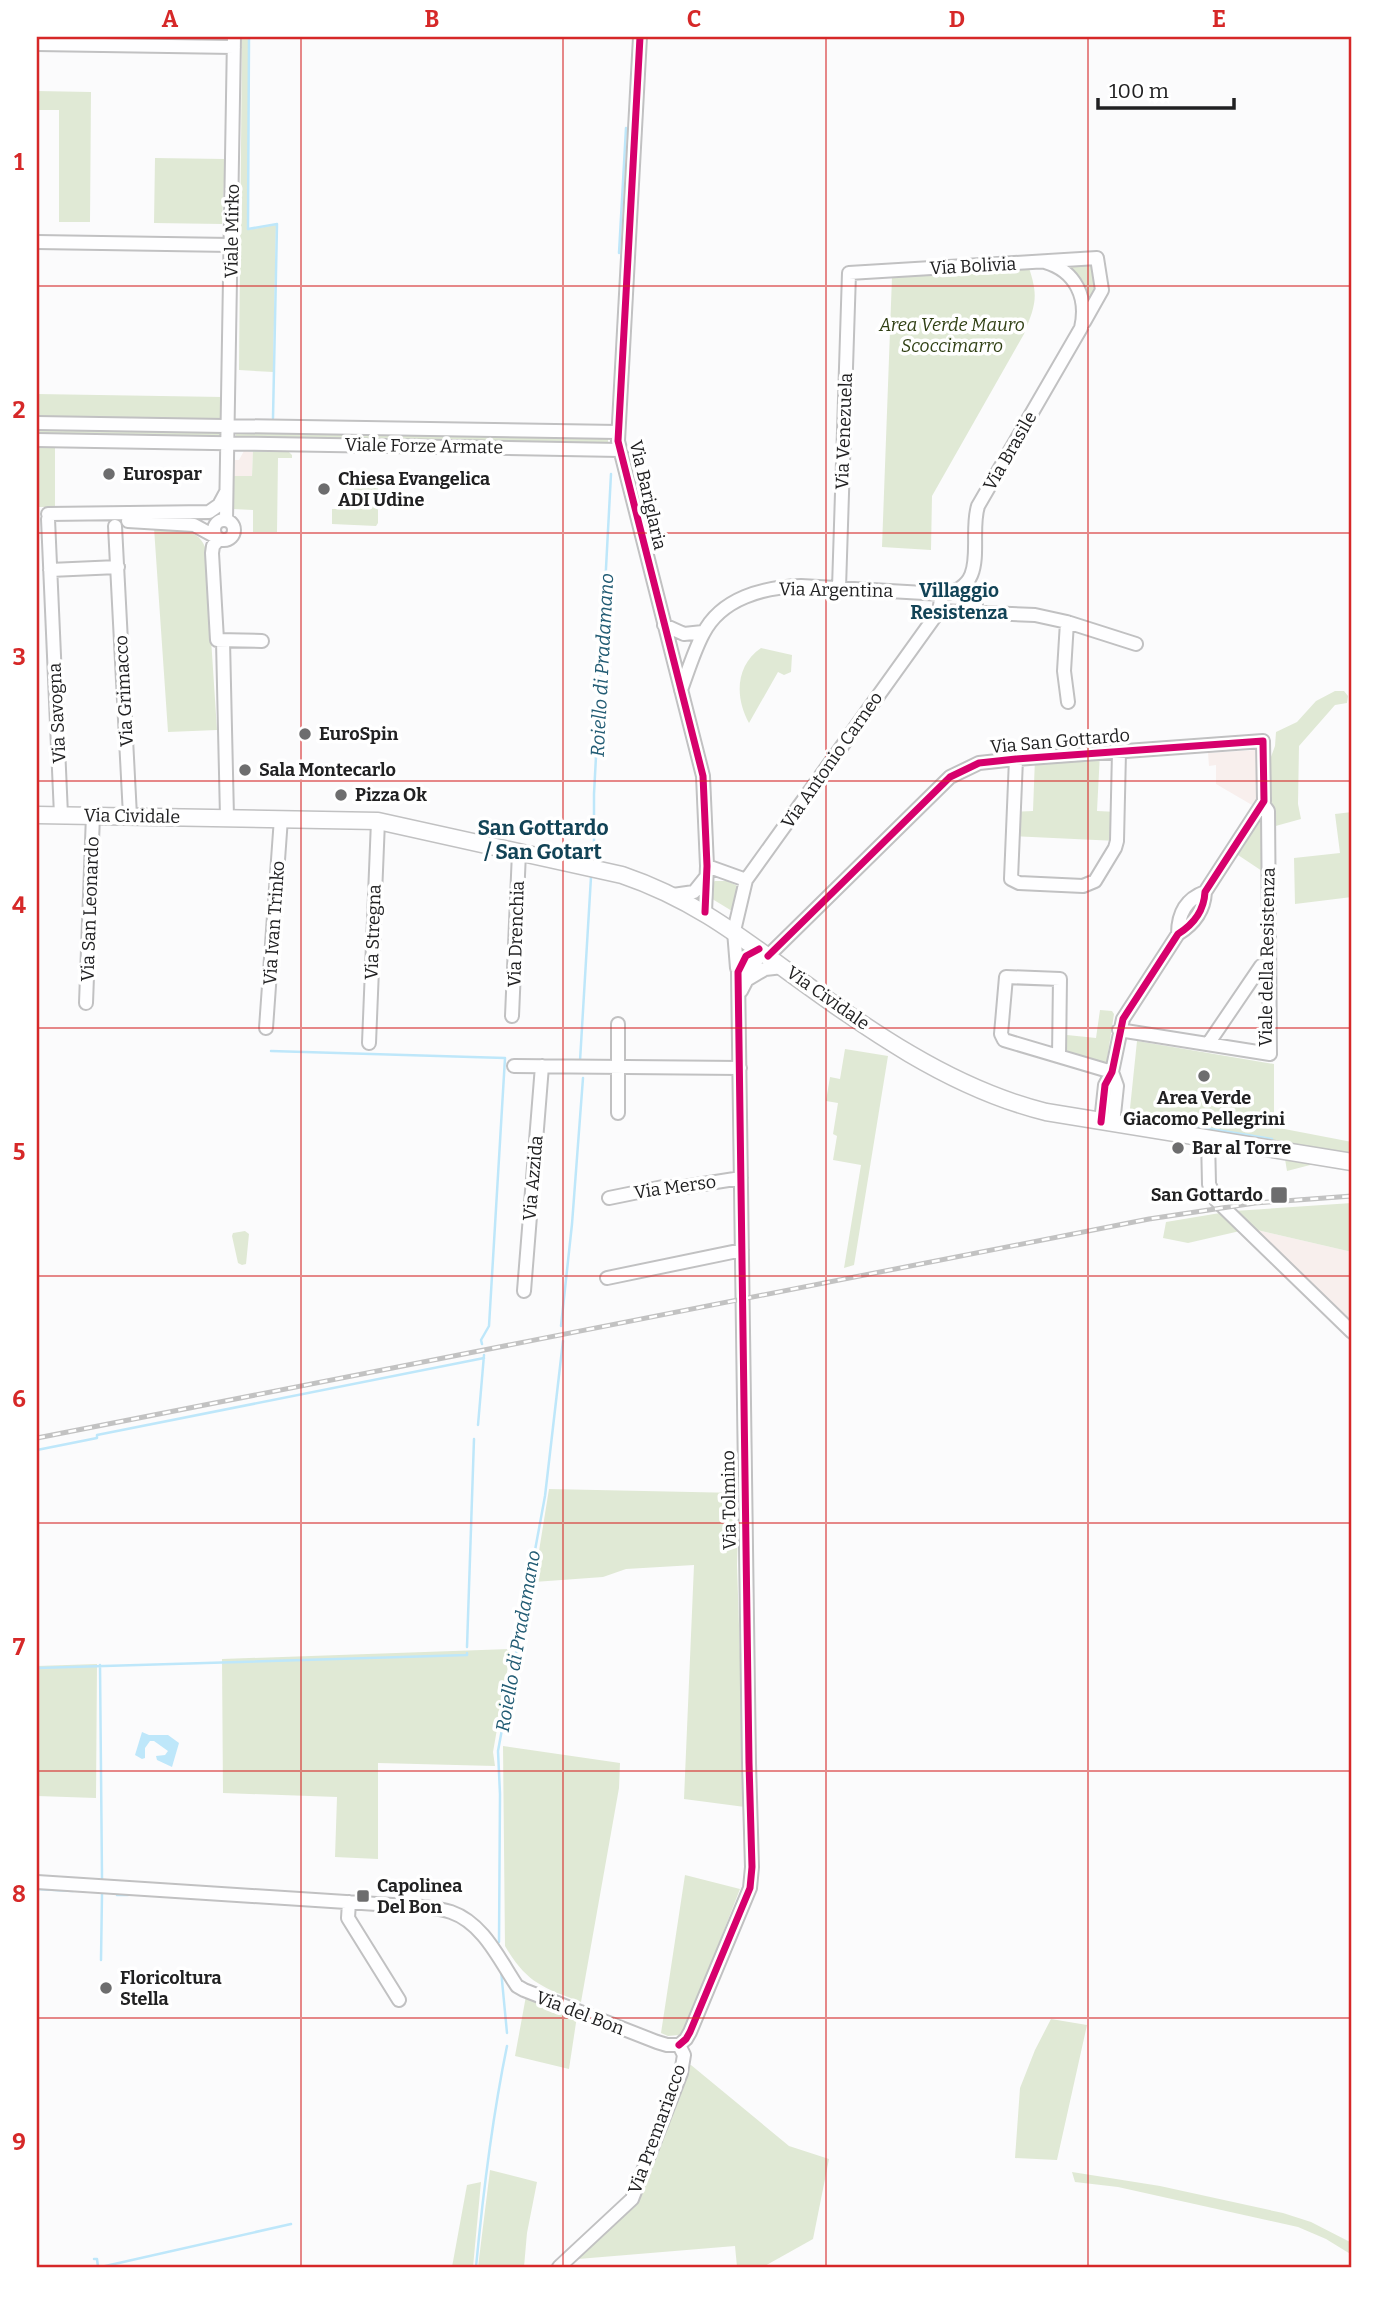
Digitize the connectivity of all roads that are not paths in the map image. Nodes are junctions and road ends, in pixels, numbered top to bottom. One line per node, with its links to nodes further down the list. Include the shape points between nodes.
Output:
1 (640, 37): 13 (street, Via Bariglaria)
2 (96, 41): 3 (street); 4 (street)
3 (234, 42): 6 (street, Viale Mirko)
4 (37, 44)
5 (37, 242): 6 (street)
6 (231, 245): 12 (street, Viale Mirko)
7 (1097, 258): 8 (street, Via Bolivia); 10 (street, Via Brasile, via 1102,290)
8 (1045, 262): 9 (street, Via Bolivia); 10 (street, via 1060,268 1076,284 1083,304)
9 (849, 273): 24 (street, Via Venezuela)
10 (1080, 328): 23 (street, Via Brasile, via 978,506 974,569)
11 (37, 423): 12 (street, Viale Forze Armate)
12 (229, 426): 13 (street, Viale Forze Armate); 15 (street)
13 (618, 432): 16 (street, Via Bariglaria)
14 (37, 440): 15 (street, Viale Forze Armate)
15 (228, 443): 16 (street, Viale Forze Armate); 17 (street)
16 (620, 450): 29 (street, Via Bariglaria)
17 (227, 487): 18 (street, via 222,502 209,512); 20 (street, via 226,520 233,526 233,534 229,539)
18 (44, 516): 20 (street, via 194,525); 22 (street, Via Savogna)
19 (116, 526): 21 (street, Via Grimacco)
20 (218, 538): 32 (street, via 212,553 217,640)
21 (118, 566): 22 (street); 46 (street, Via Grimacco)
22 (50, 569): 44 (street, Via Savogna)
23 (968, 582): 25 (street); 27 (street, Via Brasile)
24 (839, 588): 25 (street, Via Argentina); 30 (street, Via Argentina, via 762,590 730,604)
25 (942, 594): 26 (street, Via Antonio Carneo)
26 (939, 611): 27 (street); 52 (street, Via Antonio Carneo)
27 (978, 612): 28 (street)
28 (1067, 622): 34 (street); 38 (street, via 1064,671)
29 (664, 625): 31 (street); 35 (street, Via Bariglaria)
30 (703, 632): 31 (street); 36 (street, Via Argentina)
31 (684, 634): 35 (street)
32 (223, 640): 33 (street); 47 (street)
33 (262, 641)
34 (1136, 644)
35 (670, 649): 36 (street, via 684,661); 37 (street, Via Bariglaria)
36 (694, 654): 37 (street, Via Argentina)
37 (681, 690): 51 (street, Via Bariglaria, via 704,783)
38 (1068, 702)
39 (1263, 741): 40 (street, Via San Gottardo); 42 (street, Viale della Resistenza)
40 (1119, 752): 41 (street, Via San Gottardo); 41 (street, via 1115,848 1095,881 1083,886 1011,879)
41 (1016, 759): 56 (street, Via San Gottardo, via 979,763 950,777)
42 (1263, 804): 64 (street, via 1205,892 1192,897 1178,919 1178,933); 66 (street, Viale della Resistenza, via 1268,811 1270,1054)
43 (37, 815): 44 (main road, Via Cividale)
44 (61, 815): 45 (main road, Via Cividale)
45 (93, 816): 46 (main road, Via Cividale); 60 (street, Via San Leonardo)
46 (130, 816): 47 (main road, Via Cividale)
47 (227, 817): 48 (main road, Via Cividale)
48 (281, 818): 49 (main road, Via Cividale); 63 (street, Via Ivan Trinko)
49 (378, 821): 50 (main road, Via Cividale); 65 (street, Via Stregna)
50 (519, 852): 53 (main road, Via Cividale, via 622,876); 61 (street, Via Drenchia)
51 (706, 871): 52 (street); 53 (street, via 694,892); 54 (street, Via Bariglaria)
52 (746, 880): 55 (street, Via Antonio Carneo)
53 (670, 895): 54 (main road, Via Cividale)
54 (705, 912): 55 (main road, Via Cividale)
55 (734, 931): 56 (main road, Via Cividale); 59 (street, Via Tolmino)
56 (763, 952): 58 (main road, Via Cividale); 59 (street, Via Tolmino)
57 (1261, 966): 66 (street, Viale della Resistenza)
58 (783, 967): 59 (street); 74 (main road, Via Cividale, via 953,1078 1028,1107)
59 (741, 976): 71 (street, Via Tolmino)
60 (86, 1003)
61 (512, 1016)
62 (618, 1024): 70 (street)
63 (267, 1028)
64 (1119, 1030): 66 (street, Viale della Resistenza); 72 (street)
65 (369, 1043)
66 (1208, 1044)
67 (1059, 1056): 67 (street, via 1060,979 1006,977 1003,1038); 72 (street)
68 (514, 1066): 69 (street)
69 (542, 1066): 70 (street); 81 (street, Via Azzida)
70 (618, 1067): 71 (street); 73 (street)
71 (740, 1068): 77 (street, Via Tolmino)
72 (1112, 1072): 74 (street, via 1116,1086)
73 (618, 1113)
74 (1107, 1123): 75 (main road, Via Cividale)
75 (1208, 1138): 76 (main road, Via Cividale); 82 (street, via 1209,1184 1216,1200)
76 (1352, 1162)
77 (741, 1178): 78 (street, Via Merso); 79 (street, Via Tolmino)
78 (609, 1198)
79 (742, 1250): 80 (street); 86 (street, Via Tolmino, via 752,1867 750,1888 691,2032)
80 (607, 1278)
81 (524, 1291)
82 (1352, 1332)
83 (37, 1882): 84 (street, Via del Bon)
84 (349, 1902): 85 (street, via 348,1919); 86 (street, Via del Bon, via 455,1913 485,1937 517,1986 531,1995 657,2042)
85 (399, 2000)
86 (679, 2045): 87 (street, Via Premariacco, via 684,2055 681,2073 632,2199)
87 (559, 2267)

